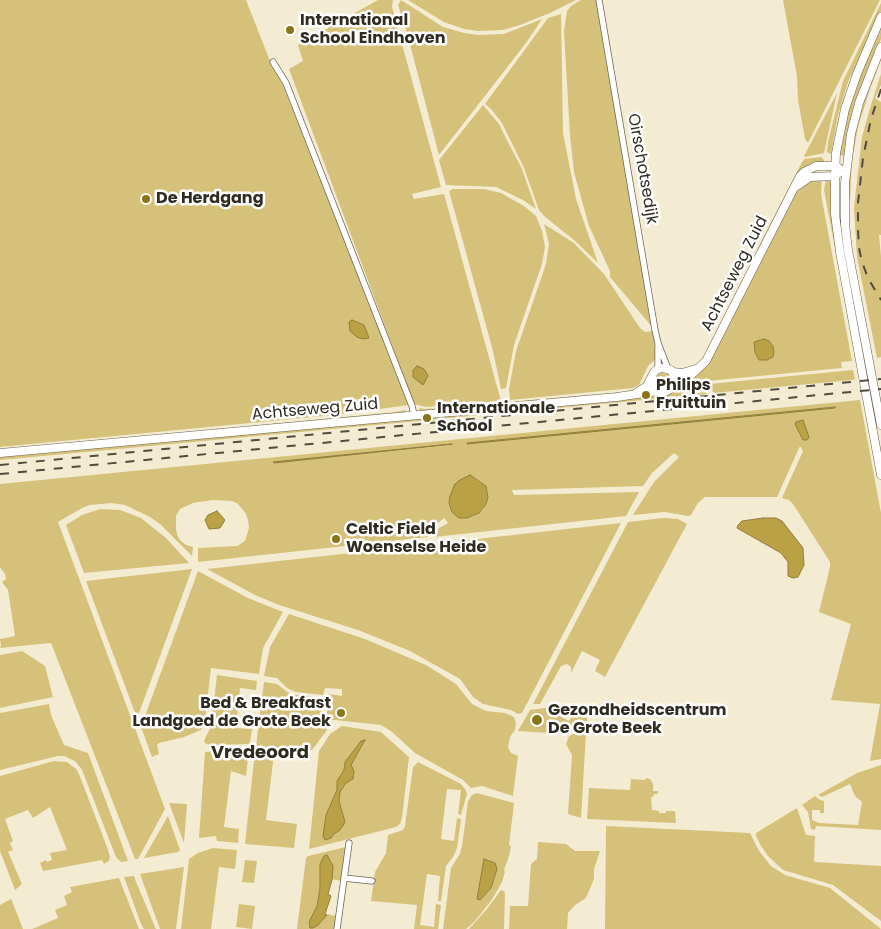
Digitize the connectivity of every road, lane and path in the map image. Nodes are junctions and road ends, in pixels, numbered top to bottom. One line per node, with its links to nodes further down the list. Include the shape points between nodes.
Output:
1 (599, 0): 9 (street, Oirschotsedijk)
2 (881, 18): 5 (street, via 851,88)
3 (881, 47): 6 (street, via 859,103)
4 (273, 62): 17 (street, via 286,83)
5 (835, 166): 6 (street, Achtseweg Zuid); 7 (street); 8 (street, Achtseweg Zuid, via 816,166 804,172)
6 (846, 170): 7 (street, Achtseweg Zuid); 18 (street, via 848,250)
7 (835, 176): 8 (street, Achtseweg Zuid, via 810,177); 20 (street, via 840,252)
8 (792, 192): 10 (street, Achtseweg Zuid)
9 (658, 344): 11 (street, Oirschotsedijk); 12 (street, Oirschotsedijk)
10 (701, 366): 12 (street, via 693,370); 14 (street, Achtseweg Zuid)
11 (658, 369): 12 (street); 13 (street)
12 (671, 370): 14 (street)
13 (651, 380): 15 (street); 16 (street)
14 (676, 384): 15 (street, via 668,392)
15 (658, 391): 16 (street, Achtseweg Zuid)
16 (633, 395): 17 (street, Achtseweg Zuid)
17 (414, 415): 19 (street, Achtseweg Zuid)
18 (881, 424)
19 (0, 452)
20 (881, 475)
21 (348, 843): 22 (street)
22 (344, 878): 23 (street); 24 (street)
23 (372, 881)
24 (337, 929)

